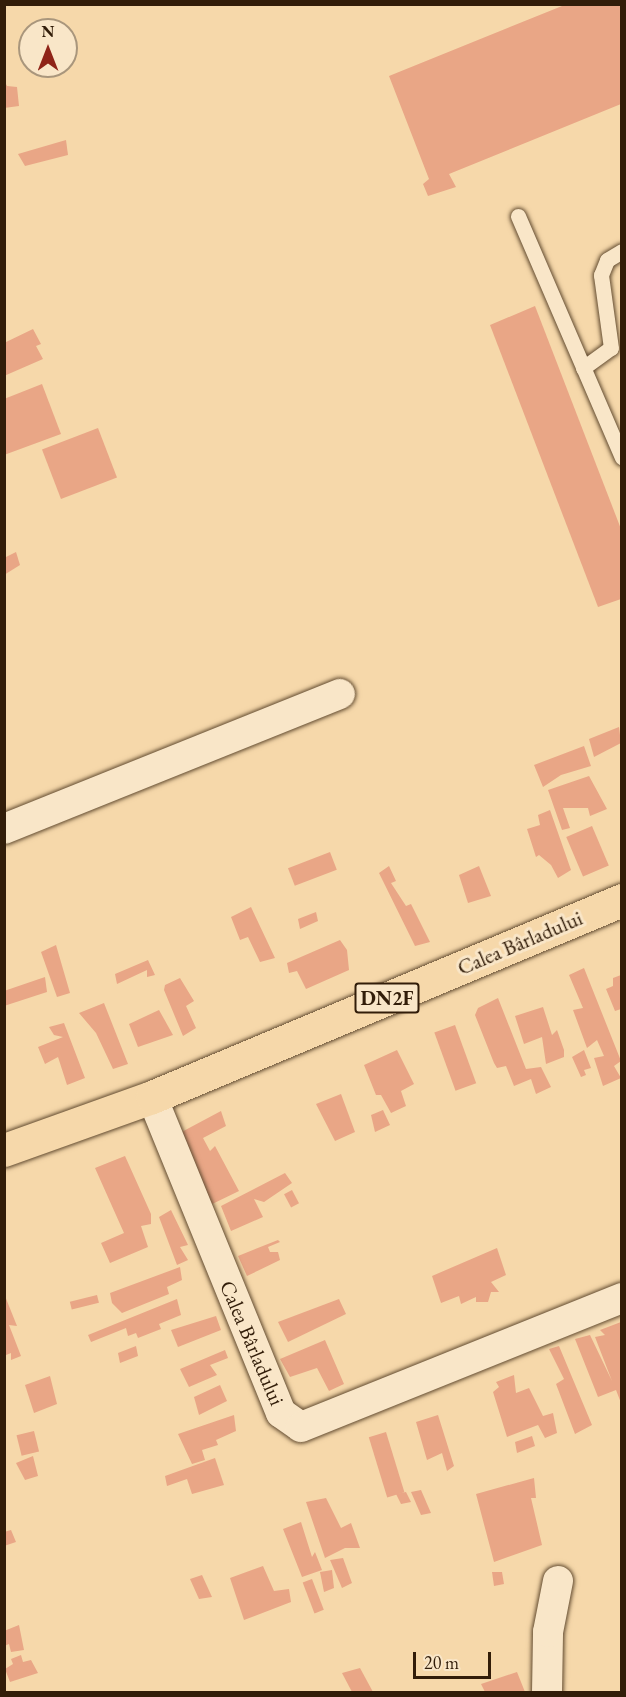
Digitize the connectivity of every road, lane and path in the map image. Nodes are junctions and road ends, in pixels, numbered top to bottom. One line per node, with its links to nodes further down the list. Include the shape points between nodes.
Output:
1 (518, 216): 3 (lane)
2 (621, 251): 3 (lane, via 608,260 602,275 611,348)
3 (583, 368): 4 (lane)
4 (621, 458)
5 (340, 694): 6 (street)
6 (4, 829)
7 (621, 900): 8 (main road, Calea Bârladului / DN2F)
8 (152, 1097): 9 (main road, Calea Bârladului / DN2F); 10 (street, Calea Bârladului, via 281,1413 301,1427)
9 (4, 1150)
10 (621, 1298)
11 (558, 1581): 12 (street, via 548,1632)
12 (547, 1692)

